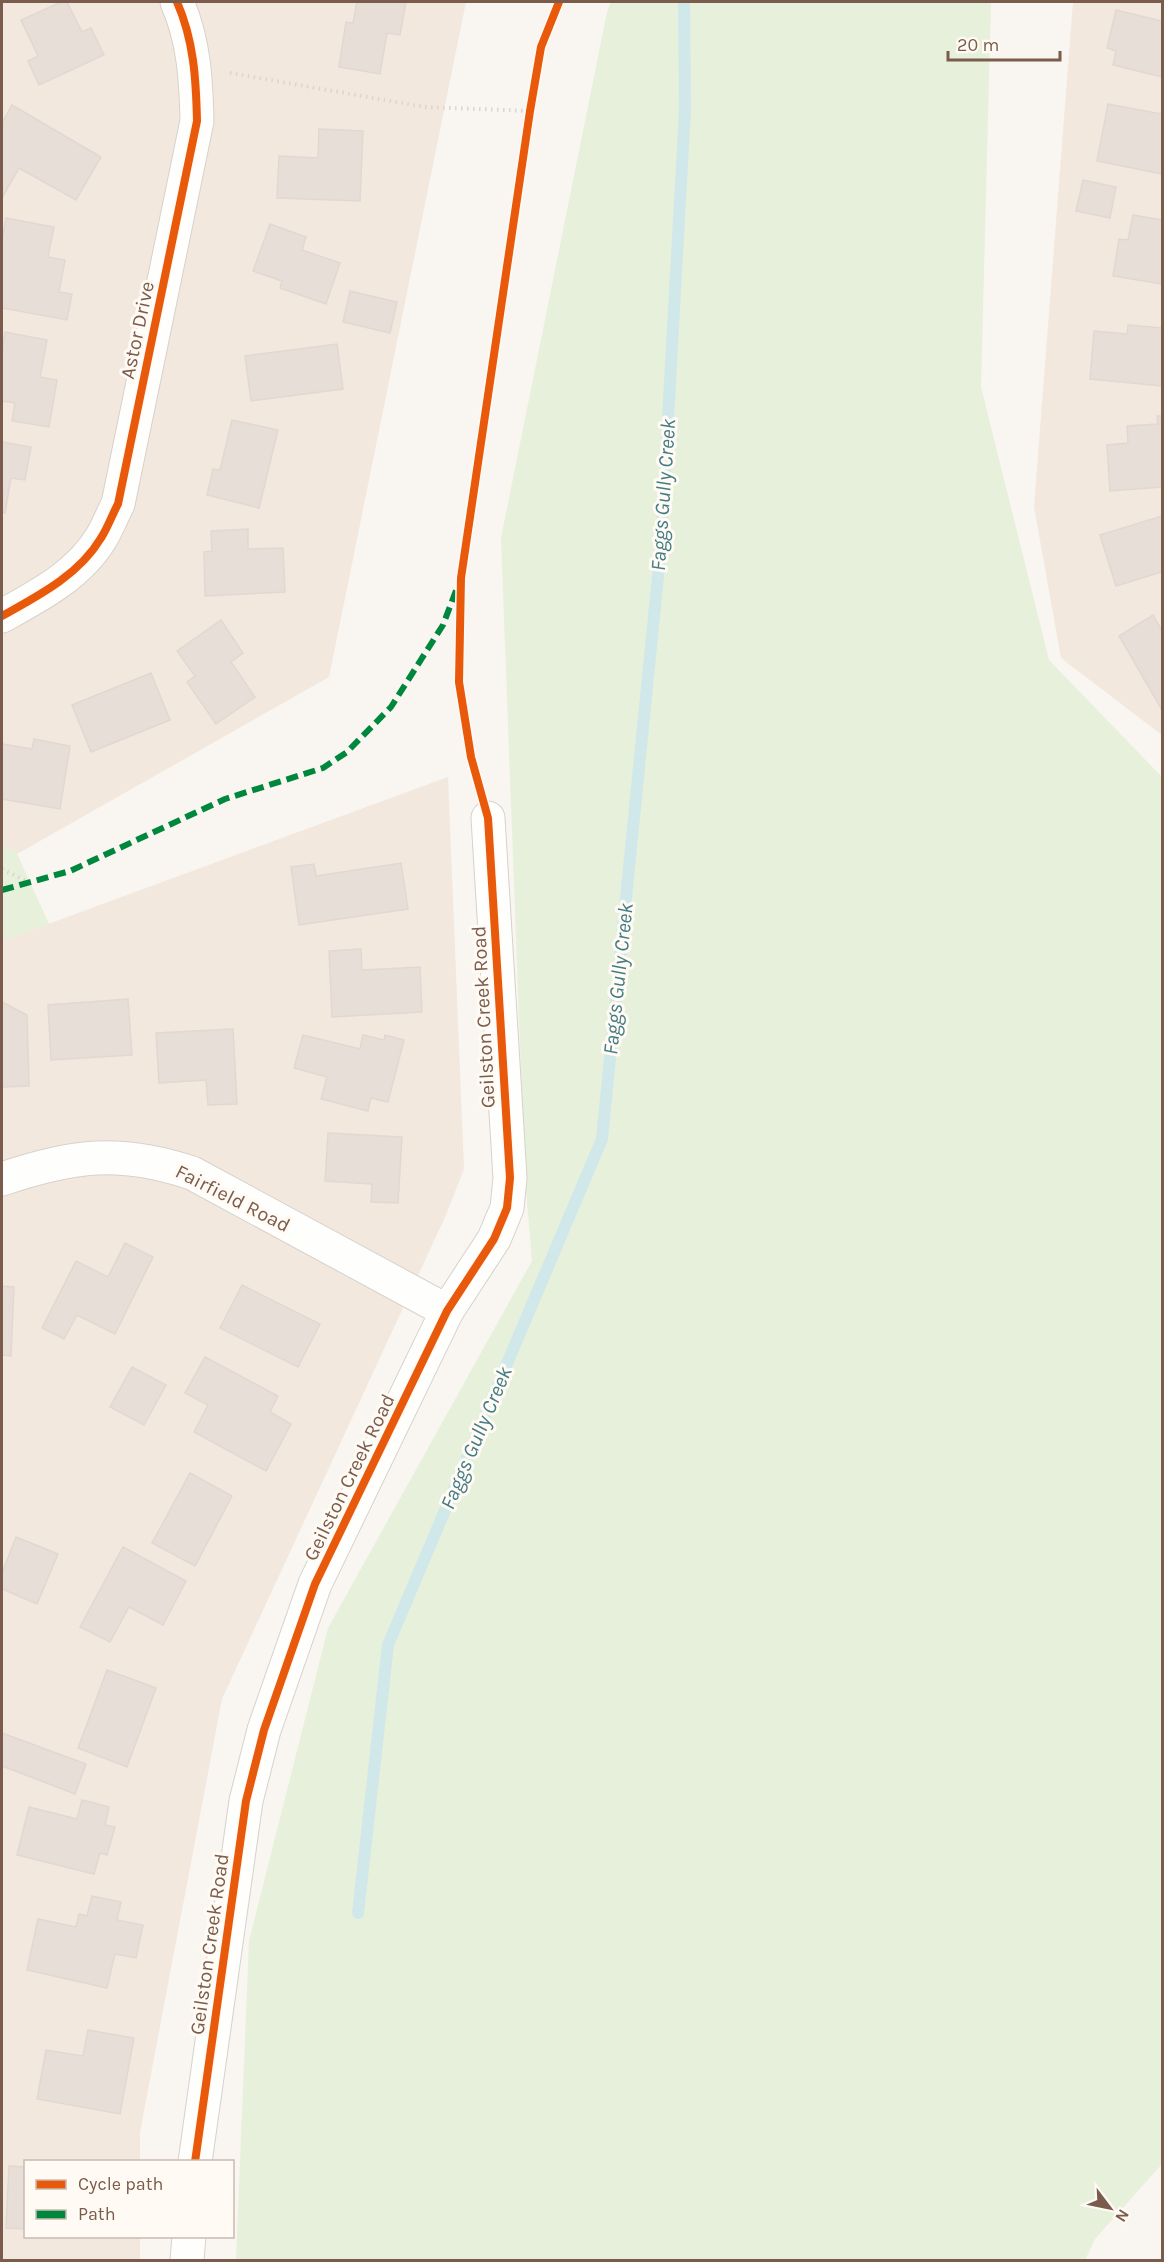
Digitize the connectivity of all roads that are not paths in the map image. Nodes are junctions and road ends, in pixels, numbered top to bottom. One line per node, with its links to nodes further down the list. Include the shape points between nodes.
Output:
1 (177, 2): 2 (street, Astor Drive, via 196,66 196,121 118,504 100,539 76,567 48,591)
2 (2, 616)
3 (488, 818): 5 (street, Geilston Creek Road, via 510,1178 507,1208 494,1239)
4 (2, 1179): 5 (street, Fairfield Road, via 68,1159 131,1158 159,1162 192,1173)
5 (447, 1311): 6 (street, Geilston Creek Road, via 315,1584 264,1730 246,1801)
6 (195, 2160)
7 (189, 2238): 8 (street)
8 (187, 2260)

